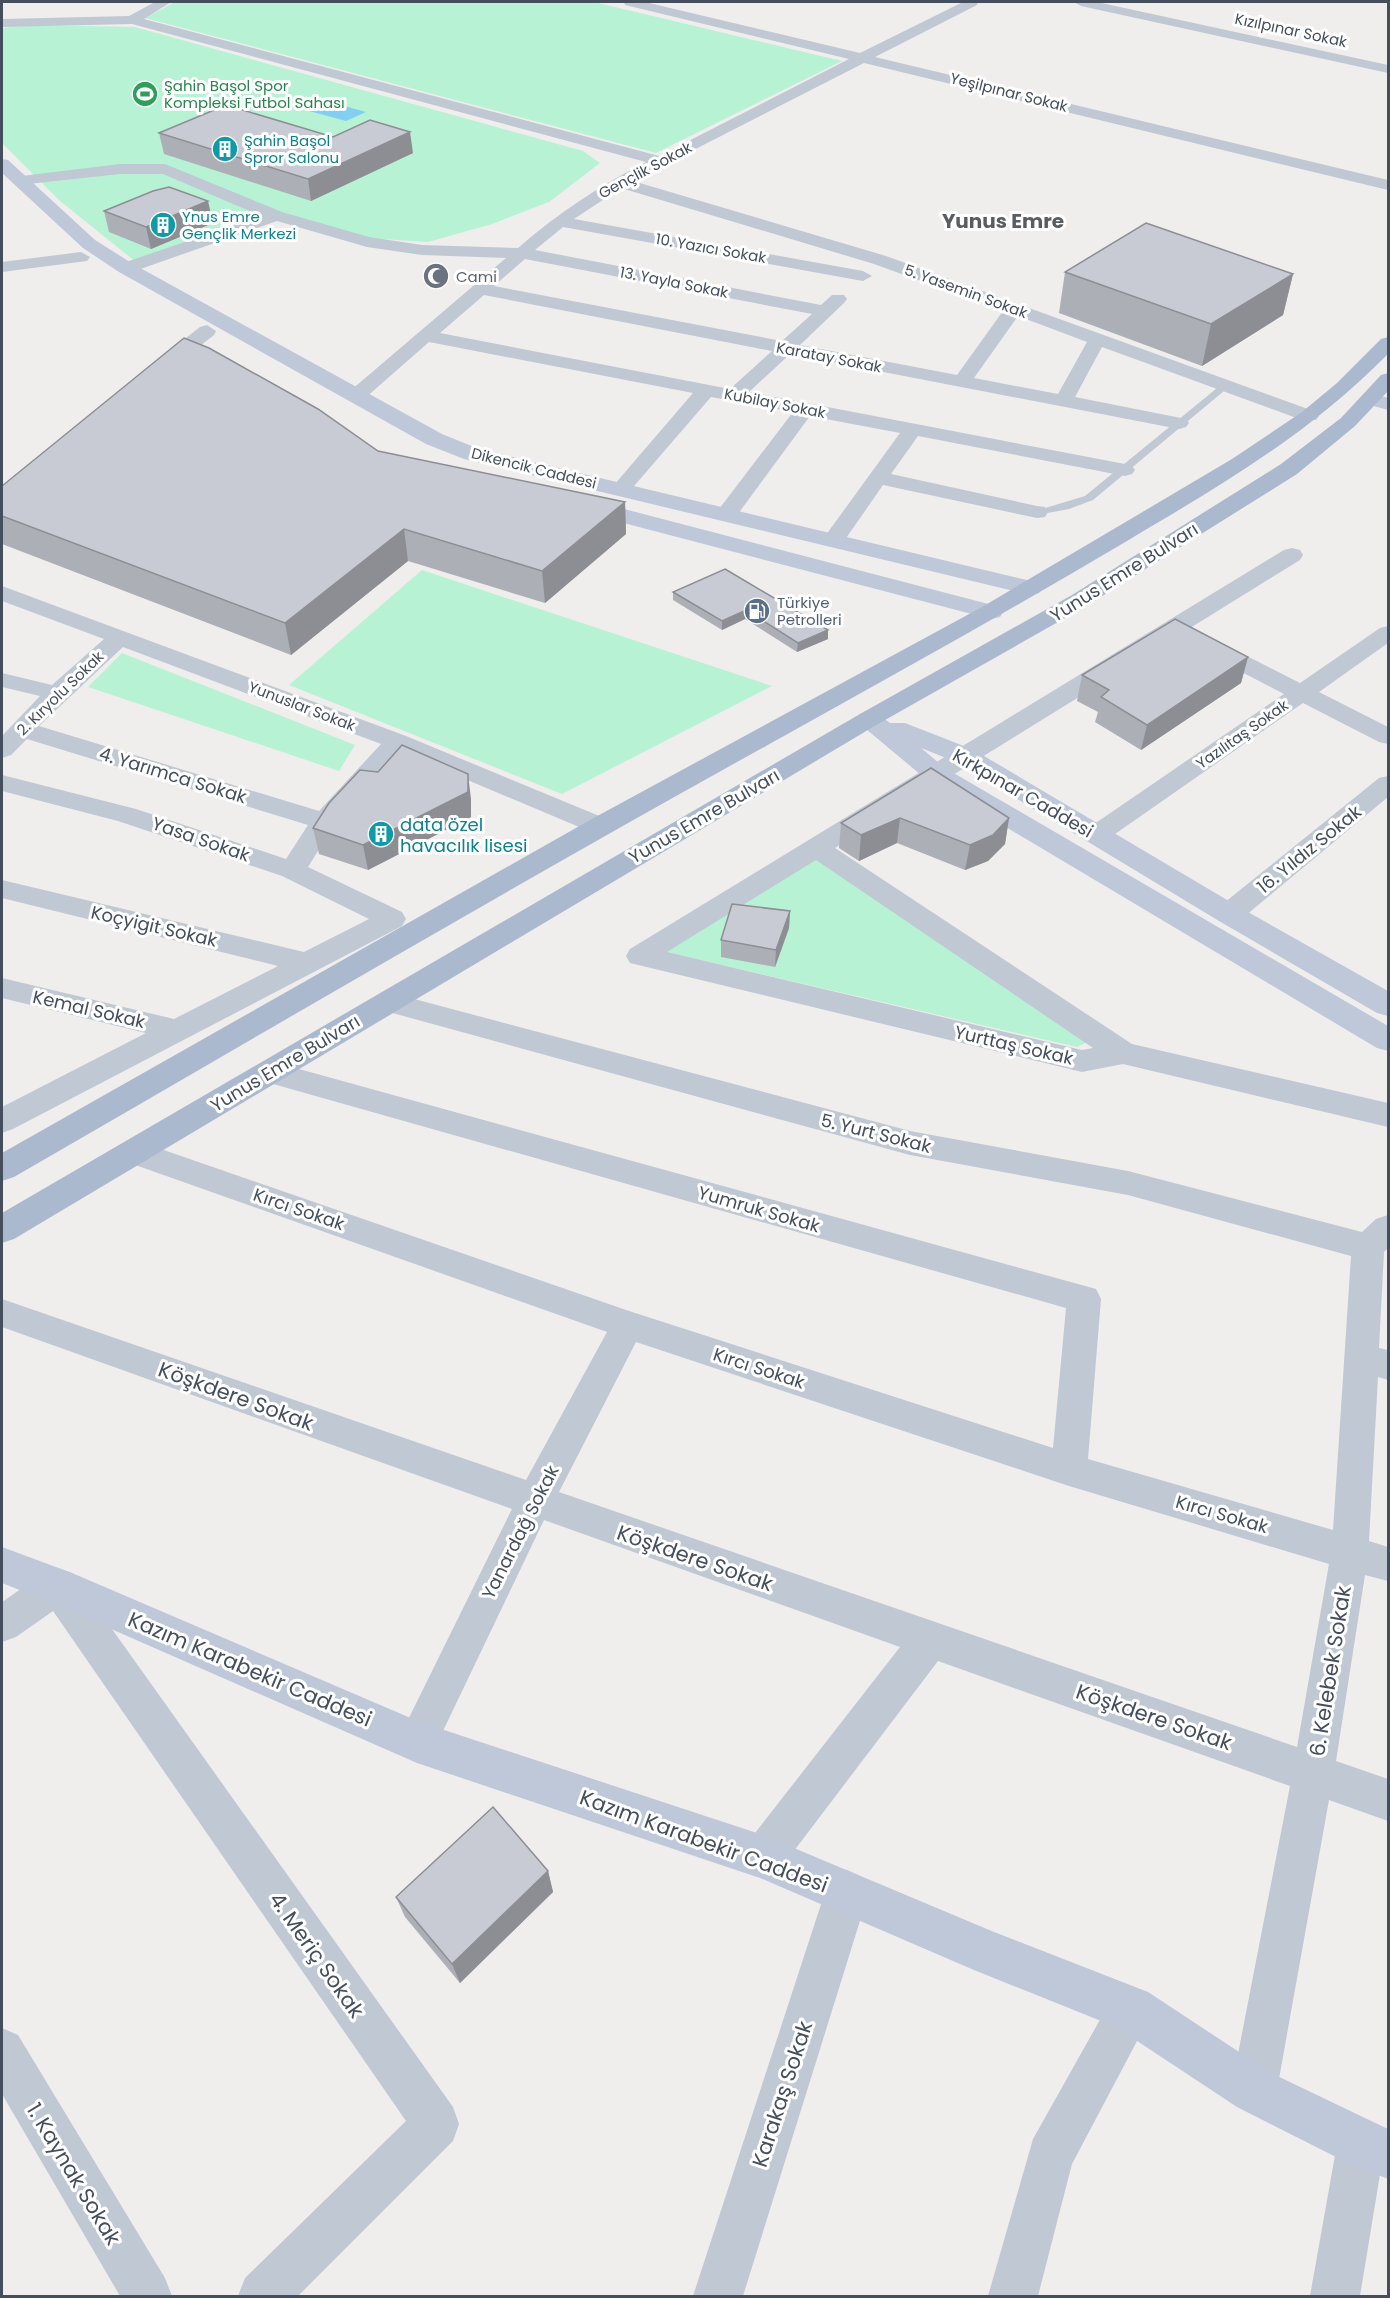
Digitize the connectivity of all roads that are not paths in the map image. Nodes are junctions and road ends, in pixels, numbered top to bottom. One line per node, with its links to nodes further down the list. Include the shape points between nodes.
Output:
1 (164, 2): 5 (street)
2 (630, 2): 7 (street, Yeşilpınar Sokak)
3 (972, 2): 7 (street, Gençlik Sokak)
4 (1081, 2): 8 (street, Kızılpınar Sokak)
5 (132, 20): 6 (street); 9 (street)
6 (2, 23)
7 (864, 57): 9 (street, Gençlik Sokak); 13 (street, Yeşilpınar Sokak)
8 (1389, 69)
9 (661, 160): 11 (street, Gençlik Sokak)
10 (2, 164): 12 (main road, Dikencik Caddesi)
11 (619, 182): 15 (street, Gençlik Sokak); 18 (street, 5. Yasemin Sokak)
12 (10, 184): 14 (street, 13. Yayla Sokak, via 120,169 165,169); 17 (main road, Dikencik Caddesi, via 60,244); 20 (main road, Dikencik Caddesi)
13 (1389, 185)
14 (276, 216): 16 (street, 13. Yayla Sokak, via 367,242 411,249); 20 (street)
15 (560, 221): 16 (street, Gençlik Sokak); 21 (street, 10. Yazıcı Sokak)
16 (522, 253): 22 (street, Gençlik Sokak); 24 (street, 13. Yayla Sokak)
17 (81, 257): 19 (street); 25 (main road, Dikencik Caddesi)
18 (880, 260): 21 (street); 23 (street, 5. Yasemin Sokak)
19 (2, 267)
20 (126, 268): 35 (main road, Dikencik Caddesi)
21 (863, 276): 24 (street)
22 (480, 289): 26 (street, Gençlik Sokak); 29 (street, Karatay Sokak)
23 (1014, 309): 27 (street, 5. Yasemin Sokak); 32 (street)
24 (825, 310): 29 (street)
25 (207, 331): 31 (street); 43 (main road, Dikencik Caddesi)
26 (425, 336): 34 (street, Kubilay Sokak); 35 (street, Gençlik Sokak)
27 (1097, 340): 33 (street, 5. Yasemin Sokak); 37 (street)
28 (1389, 343): 40 (main road, Yunus Emre Bulvarı)
29 (785, 348): 32 (street, Karatay Sokak); 36 (street)
30 (1389, 379): 38 (main road, Yunus Emre Bulvarı)
31 (142, 382)
32 (961, 382): 37 (street, Karatay Sokak)
33 (1225, 386): 40 (street, 5. Yasemin Sokak); 41 (lane)
34 (706, 390): 36 (street, Kubilay Sokak); 46 (street)
35 (357, 395): 46 (main road, Dikencik Caddesi, via 434,439 472,454)
36 (735, 395): 39 (street, Kubilay Sokak)
37 (1063, 402): 41 (street, Karatay Sokak)
38 (1379, 402): 62 (main road, Yunus Emre Bulvarı, via 1289,469 1064,610)
39 (806, 408): 42 (street, Kubilay Sokak); 49 (street)
40 (1309, 416): 52 (main road, Yunus Emre Bulvarı, via 1240,464)
41 (1179, 423): 44 (lane)
42 (914, 429): 44 (street, Kubilay Sokak); 45 (street)
43 (406, 447)
44 (1125, 470): 48 (lane, via 1089,498)
45 (878, 478): 48 (street); 50 (street)
46 (621, 489): 49 (main road, Dikencik Caddesi)
47 (567, 501): 54 (main road, Dikencik Caddesi)
48 (1037, 512)
49 (727, 513): 50 (main road, Dikencik Caddesi)
50 (834, 539): 52 (main road, Dikencik Caddesi)
51 (1292, 555): 55 (street)
52 (1031, 588): 54 (main road, Yunus Emre Bulvarı)
53 (2, 593): 57 (street, Yunuslar Sokak)
54 (991, 612): 61 (main road, Yunus Emre Bulvarı)
55 (1174, 628): 60 (street); 67 (street)
56 (1386, 636): 60 (street, Yazılıtaş Sokak)
57 (120, 637): 59 (street, 2. Kıryolu Sokak); 65 (street, Yunuslar Sokak)
58 (2, 680): 59 (street)
59 (57, 693): 63 (street, 2. Kıryolu Sokak)
60 (1302, 693): 64 (street); 73 (street, Yazılıtaş Sokak)
61 (836, 698): 62 (main road); 72 (main road, Yunus Emre Bulvarı)
62 (869, 719): 67 (main road, Kırkpınar Caddesi); 68 (main road, Kırkpınar Caddesi); 81 (main road, Yunus Emre Bulvarı)
63 (21, 729): 66 (street, 2. Kıryolu Sokak); 71 (street, 4. Yarımca Sokak)
64 (1389, 736)
65 (397, 741): 71 (street); 72 (street, Yunuslar Sokak)
66 (2, 750)
67 (965, 756): 68 (street); 73 (main road, Kırkpınar Caddesi)
68 (936, 774): 74 (street); 83 (main road, Kırkpınar Caddesi)
69 (2, 783): 75 (street, Yasa Sokak, via 127,814)
70 (1389, 784): 77 (street, 16. Yıldız Sokak)
71 (324, 821): 75 (street)
72 (600, 826): 89 (main road, Yunus Emre Bulvarı)
73 (1096, 835): 77 (main road, Kırkpınar Caddesi)
74 (816, 848): 84 (street); 84 (street, Yurttaş Sokak, via 640,956 1082,1061)
75 (292, 870): 78 (street, Yasa Sokak, via 392,919)
76 (2, 890): 78 (street, Koçyigit Sokak)
77 (1229, 914): 80 (main road, Kırkpınar Caddesi)
78 (307, 963): 82 (street)
79 (2, 988): 82 (street, Kemal Sokak)
80 (1385, 996)
81 (388, 1002): 85 (main road, Yunus Emre Bulvarı); 91 (street, 5. Yurt Sokak, via 909,1143 1128,1183)
82 (177, 1030): 87 (street)
83 (1389, 1040)
84 (1124, 1053): 86 (street, Yurttaş Sokak)
85 (270, 1072): 88 (main road, Yunus Emre Bulvarı); 95 (street, Yumruk Sokak, via 1084,1299)
86 (1389, 1115)
87 (2, 1121)
88 (135, 1152): 90 (main road, Yunus Emre Bulvarı); 93 (street, Kırcı Sokak)
89 (2, 1168)
90 (2, 1229)
91 (1378, 1237): 94 (street, 6. Kelebek Sokak)
92 (2, 1312): 96 (street, Köşkdere Sokak)
93 (628, 1325): 95 (street, Kırcı Sokak); 96 (street, Yanardağ Sokak)
94 (1375, 1362): 97 (street, 6. Kelebek Sokak)
95 (1069, 1470): 97 (street, Kırcı Sokak)
96 (534, 1502): 102 (street, Köşkdere Sokak); 103 (street, Yanardağ Sokak)
97 (1350, 1552): 98 (street, Kırcı Sokak); 104 (street, 6. Kelebek Sokak)
98 (1389, 1564)
99 (2, 1565): 100 (main road, Kazım Karabekir Caddesi)
100 (58, 1586): 101 (street); 103 (main road, Kazım Karabekir Caddesi); 113 (street, 4. Meriç Sokak, via 436,2124)
101 (2, 1624)
102 (930, 1639): 104 (street, Köşkdere Sokak); 106 (street)
103 (417, 1742): 106 (main road, Kazım Karabekir Caddesi)
104 (1314, 1773): 105 (street, Köşkdere Sokak); 110 (street, 6. Kelebek Sokak)
105 (1389, 1800)
106 (763, 1857): 107 (main road, Kazım Karabekir Caddesi)
107 (847, 1892): 108 (main road, Kazım Karabekir Caddesi); 114 (street, Karakaş Sokak)
108 (1131, 2009): 110 (main road, Kazım Karabekir Caddesi); 115 (street, via 1050,2156)
109 (2, 2051): 112 (street, 1. Kaynak Sokak)
110 (1254, 2090): 111 (main road, Kazım Karabekir Caddesi)
111 (1375, 2149): 116 (street)
112 (147, 2296)
113 (263, 2296)
114 (718, 2296)
115 (1013, 2296)
116 (1335, 2296)

